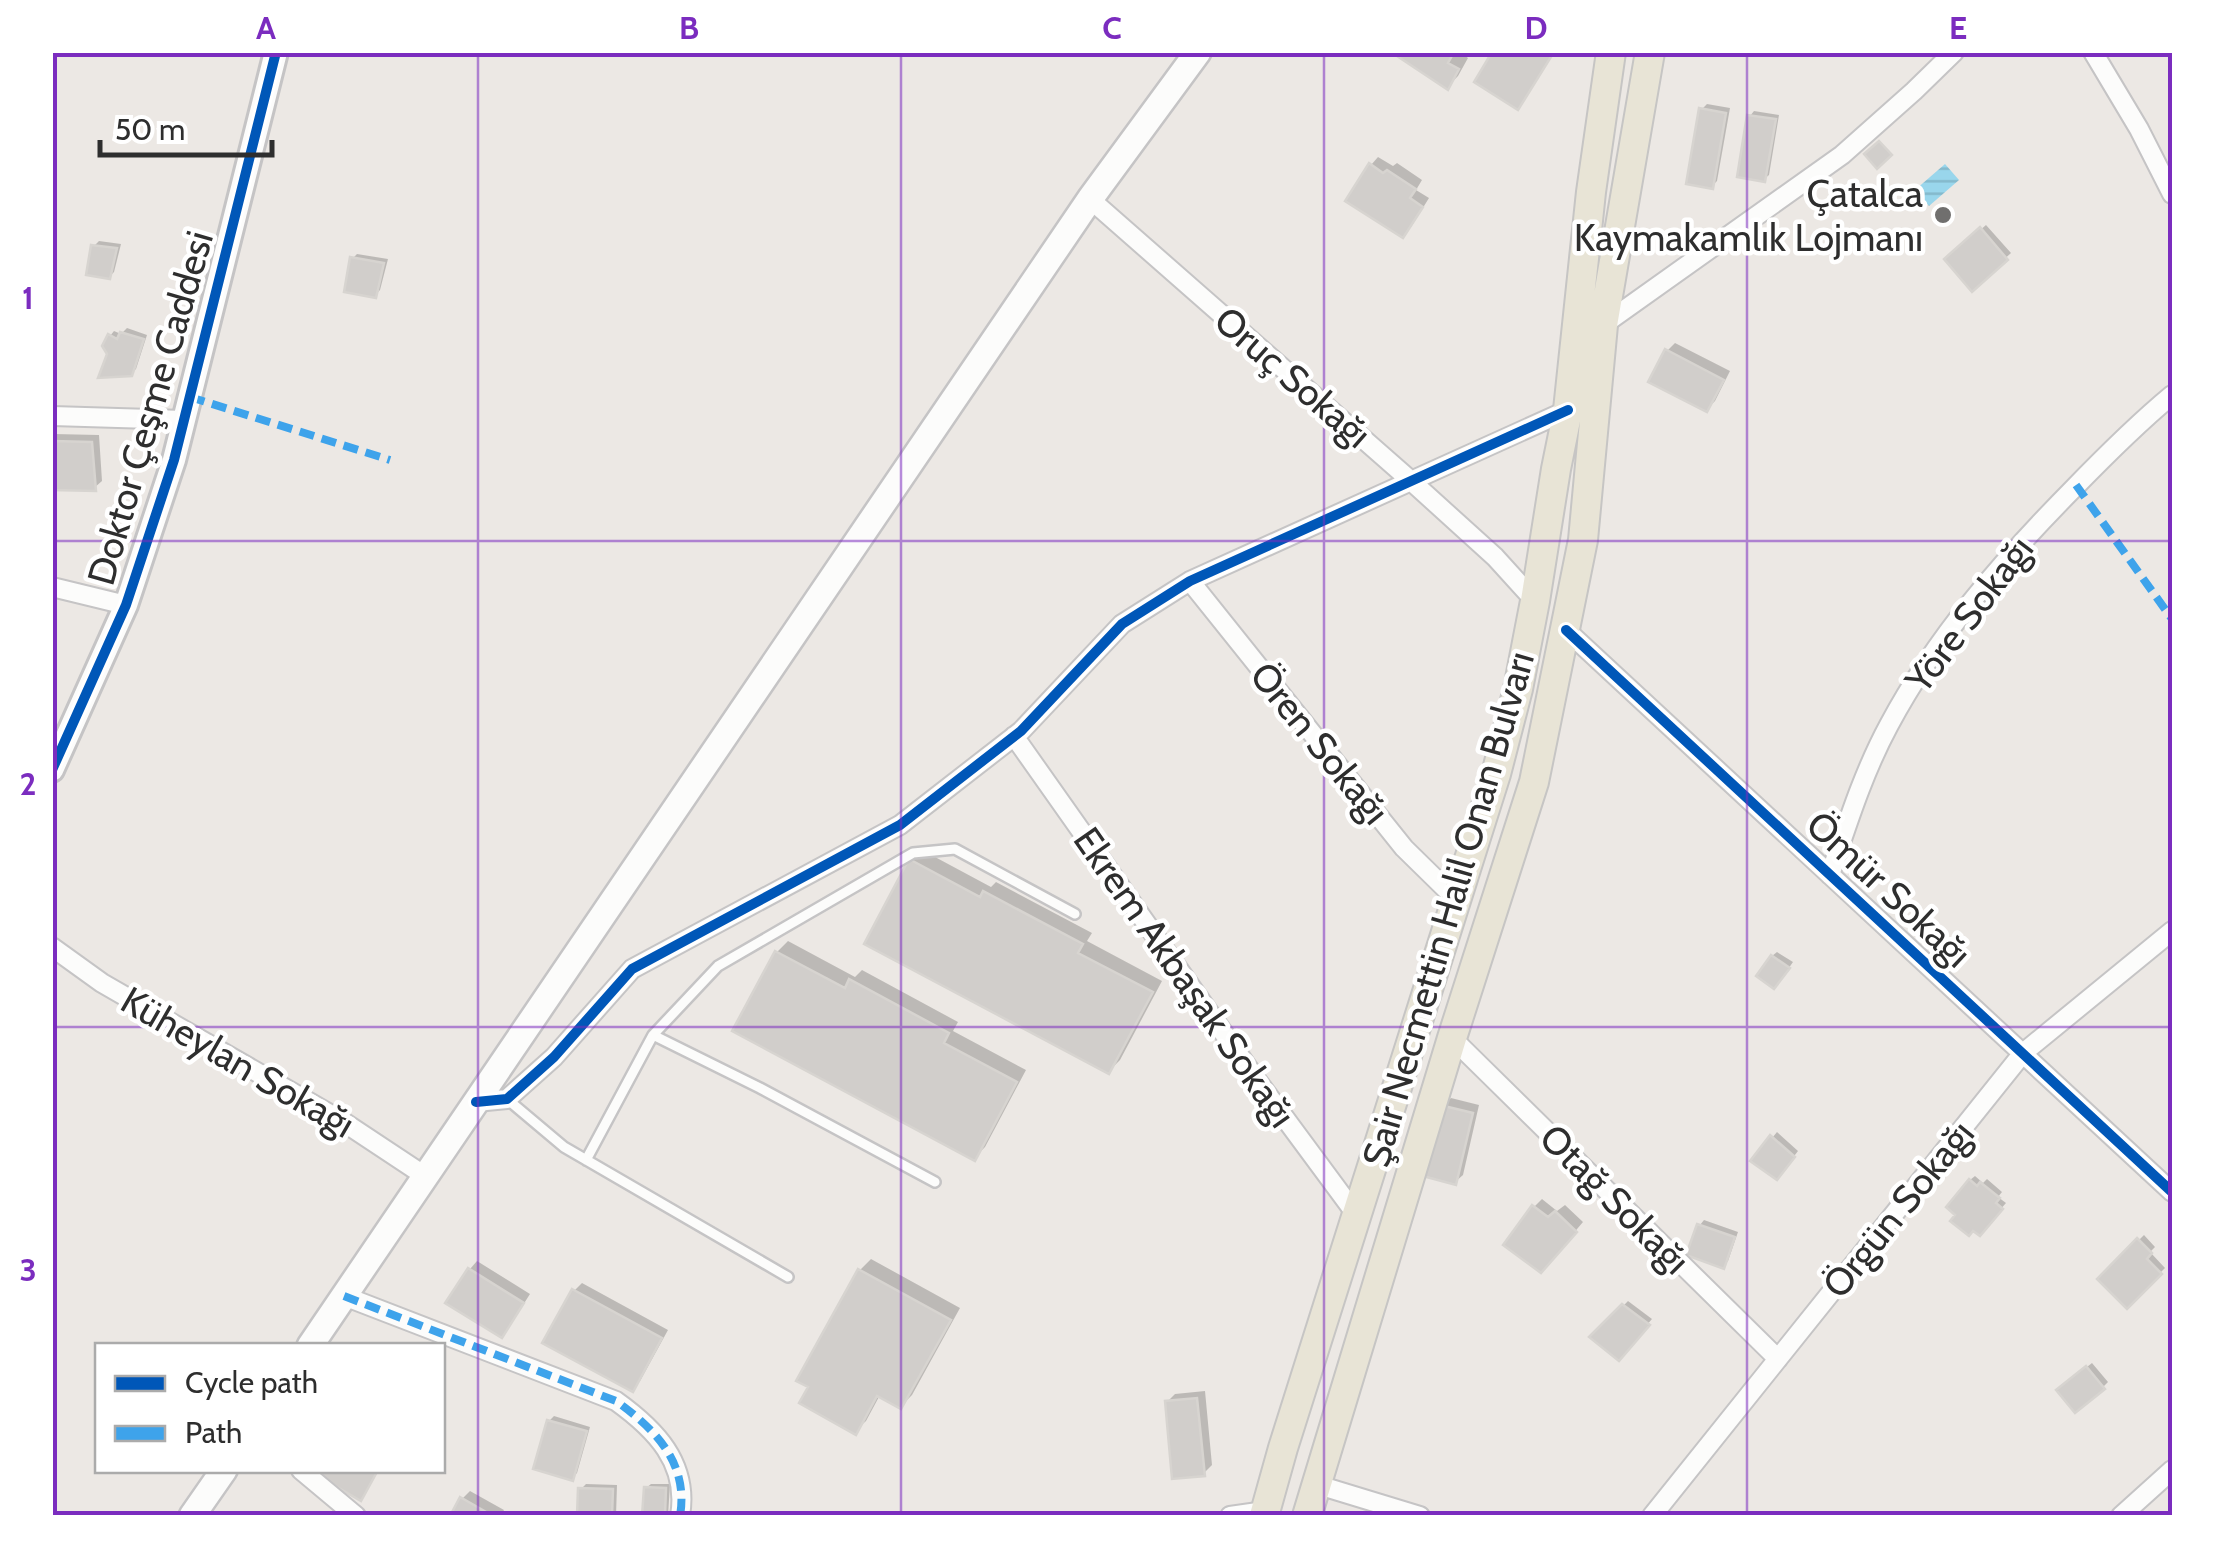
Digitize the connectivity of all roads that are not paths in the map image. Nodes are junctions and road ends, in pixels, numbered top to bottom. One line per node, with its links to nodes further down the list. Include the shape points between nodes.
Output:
1 (276, 52): 13 (street, Doktor Çeşme Caddesi)
2 (1198, 52): 8 (main road)
3 (1611, 52): 11 (main road, Şair Necmettin Halil Onan Bulvarı)
4 (1650, 52): 9 (main road, Şair Necmettin Halil Onan Bulvarı)
5 (1954, 52): 9 (street, via 1842,155)
6 (2093, 52): 7 (street)
7 (2172, 194)
8 (1090, 199): 14 (street, Oruç Sokağı); 31 (main road)
9 (1603, 325): 19 (main road, Şair Necmettin Halil Onan Bulvarı, via 1584,540)
10 (2172, 395): 22 (street, Yöre Sokağı, via 2030,532 1927,659 1888,728)
11 (1568, 410): 14 (street); 17 (main road, Şair Necmettin Halil Onan Bulvarı)
12 (52, 416): 13 (street)
13 (184, 420): 18 (street, Doktor Çeşme Caddesi)
14 (1410, 480): 15 (street); 17 (street, Oruç Sokağı)
15 (1190, 582): 20 (street, via 1122,624); 23 (street, Ören Sokağı, via 1404,848)
16 (52, 587): 18 (street)
17 (1535, 601): 23 (main road, Şair Necmettin Halil Onan Bulvarı, via 1505,740)
18 (126, 605): 21 (street, Doktor Çeşme Caddesi)
19 (1566, 630): 22 (street, Ömür Sokağı); 28 (main road, Şair Necmettin Halil Onan Bulvarı, via 1534,782)
20 (1014, 736): 30 (street, via 900,826 632,970); 36 (street, Ekrem Akbaşak Sokağı)
21 (52, 770)
22 (1830, 876): 29 (street, Ömür Sokağı)
23 (1456, 900): 36 (main road, Şair Necmettin Halil Onan Bulvarı)
24 (1074, 914): 27 (lane, via 955,849 914,853 718,966)
25 (2172, 931): 29 (street, Örgün Sokağı)
26 (52, 947): 33 (street, Küheylan Sokağı)
27 (653, 1035): 32 (lane); 34 (lane)
28 (1452, 1038): 40 (street, Otağ Sokağı); 44 (main road, Şair Necmettin Halil Onan Bulvarı)
29 (2024, 1053): 35 (street, Ömür Sokağı); 40 (street, Örgün Sokağı)
30 (507, 1099): 31 (street); 32 (lane)
31 (476, 1102): 33 (main road)
32 (586, 1160): 37 (lane)
33 (425, 1176): 38 (main road)
34 (936, 1182)
35 (2172, 1192)
36 (1358, 1217): 45 (main road, Şair Necmettin Halil Onan Bulvarı)
37 (788, 1277)
38 (344, 1296): 39 (main road); 48 (street, via 616,1402 644,1421 674,1460 683,1497)
39 (312, 1343)
40 (1778, 1359): 52 (street, Örgün Sokağı)
41 (2172, 1470): 53 (street)
42 (222, 1473): 46 (main road)
43 (304, 1473): 47 (street)
44 (1316, 1484): 50 (main road, Şair Necmettin Halil Onan Bulvarı); 51 (street)
45 (1264, 1514): 49 (street)
46 (192, 1516)
47 (356, 1516)
48 (680, 1516)
49 (1230, 1516)
50 (1307, 1516)
51 (1420, 1516)
52 (1652, 1516)
53 (2120, 1516)

